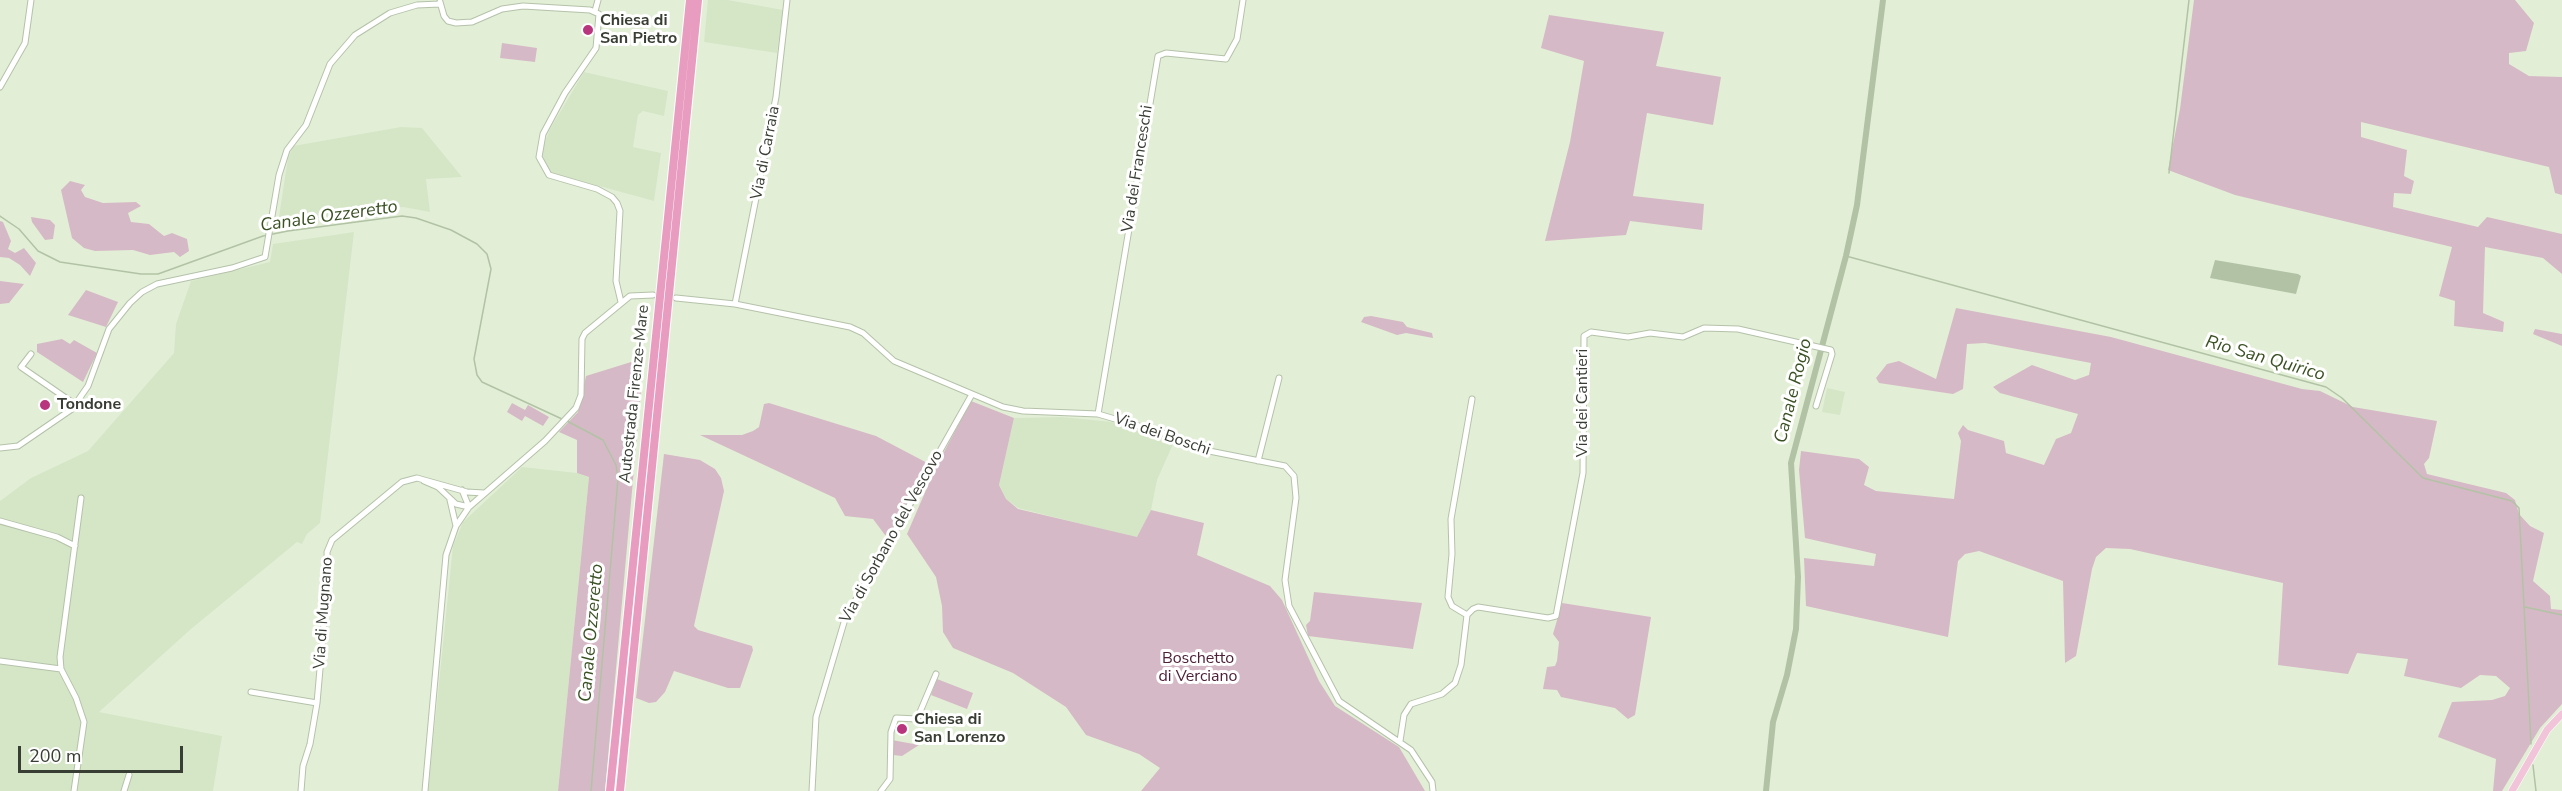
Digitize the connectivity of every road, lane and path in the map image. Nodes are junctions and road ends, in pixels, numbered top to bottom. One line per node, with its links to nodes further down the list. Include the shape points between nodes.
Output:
1 (32, 0): 9 (street, via 26,43)
2 (598, 0): 8 (street)
3 (690, 0): 45 (highway, Autostrada Firenze-Mare)
4 (698, 0): 46 (highway, Autostrada Firenze-Mare)
5 (787, 0): 13 (street, Via di Carraia, via 776,97)
6 (1243, 0): 20 (street, Via dei Franceschi, via 1237,39 1226,59 1166,53 1158,56)
7 (440, 2): 8 (street, via 448,21 456,23 523,6); 18 (street, via 390,14 362,29 342,48 325,73 306,125 287,150 263,258 157,284 132,300 109,329 91,380)
8 (596, 11): 12 (street, via 600,18 596,48 565,93 538,149 549,175 597,189 617,203 620,211 616,281)
9 (0, 87)
10 (653, 296): 12 (street, via 630,296)
11 (676, 298): 13 (street, Via dei Boschi)
12 (621, 302): 25 (street, via 582,339 581,395 570,416)
13 (735, 304): 16 (street, Via dei Boschi, via 850,327 868,337 894,361)
14 (31, 354): 18 (street, via 21,367)
15 (1280, 378): 22 (street)
16 (971, 396): 20 (street, Via dei Boschi, via 1023,411); 47 (street, Via di Sorbano del Vescovo, via 845,619 816,717)
17 (1472, 399): 32 (street, via 1450,519 1448,597 1452,606)
18 (76, 405): 21 (street, via 18,446)
19 (1816, 406): 32 (street, Via dei Cantieri, via 1831,350 1738,329 1704,328 1677,337 1591,332 1584,336 1583,473 1556,616 1478,607)
20 (1098, 414): 22 (street, Via dei Boschi, via 1162,433 1189,447)
21 (0, 448)
22 (1258, 461): 39 (street, Via dei Boschi, via 1285,466 1294,476 1296,498 1285,588 1289,606 1330,687 1339,701)
23 (417, 478): 24 (street); 27 (street, via 438,487); 37 (street, Via di Mugnano, via 402,482 338,534 328,547)
24 (462, 490): 25 (street); 28 (street)
25 (484, 493): 28 (street)
26 (81, 498): 31 (street)
27 (450, 499): 28 (street); 30 (street)
28 (469, 507): 30 (street)
29 (0, 521): 31 (street)
30 (456, 526): 44 (street, via 446,555)
31 (75, 546): 34 (street)
32 (1467, 615): 39 (street, via 1455,684 1411,704 1404,715)
33 (0, 661): 34 (street)
34 (61, 669): 41 (street, via 84,722)
35 (936, 674): 48 (street, via 917,719 896,718 891,732 890,779)
36 (251, 692): 37 (street)
37 (317, 703): 43 (street, Via di Mugnano)
38 (2562, 714): 50 (main road, via 2547,730)
39 (1400, 741): 49 (street, Via dei Boschi, via 1419,760)
40 (129, 775): 42 (street)
41 (74, 791)
42 (124, 791)
43 (301, 791)
44 (425, 791)
45 (610, 791)
46 (620, 791)
47 (812, 791)
48 (881, 791)
49 (1434, 791)
50 (2512, 791)

